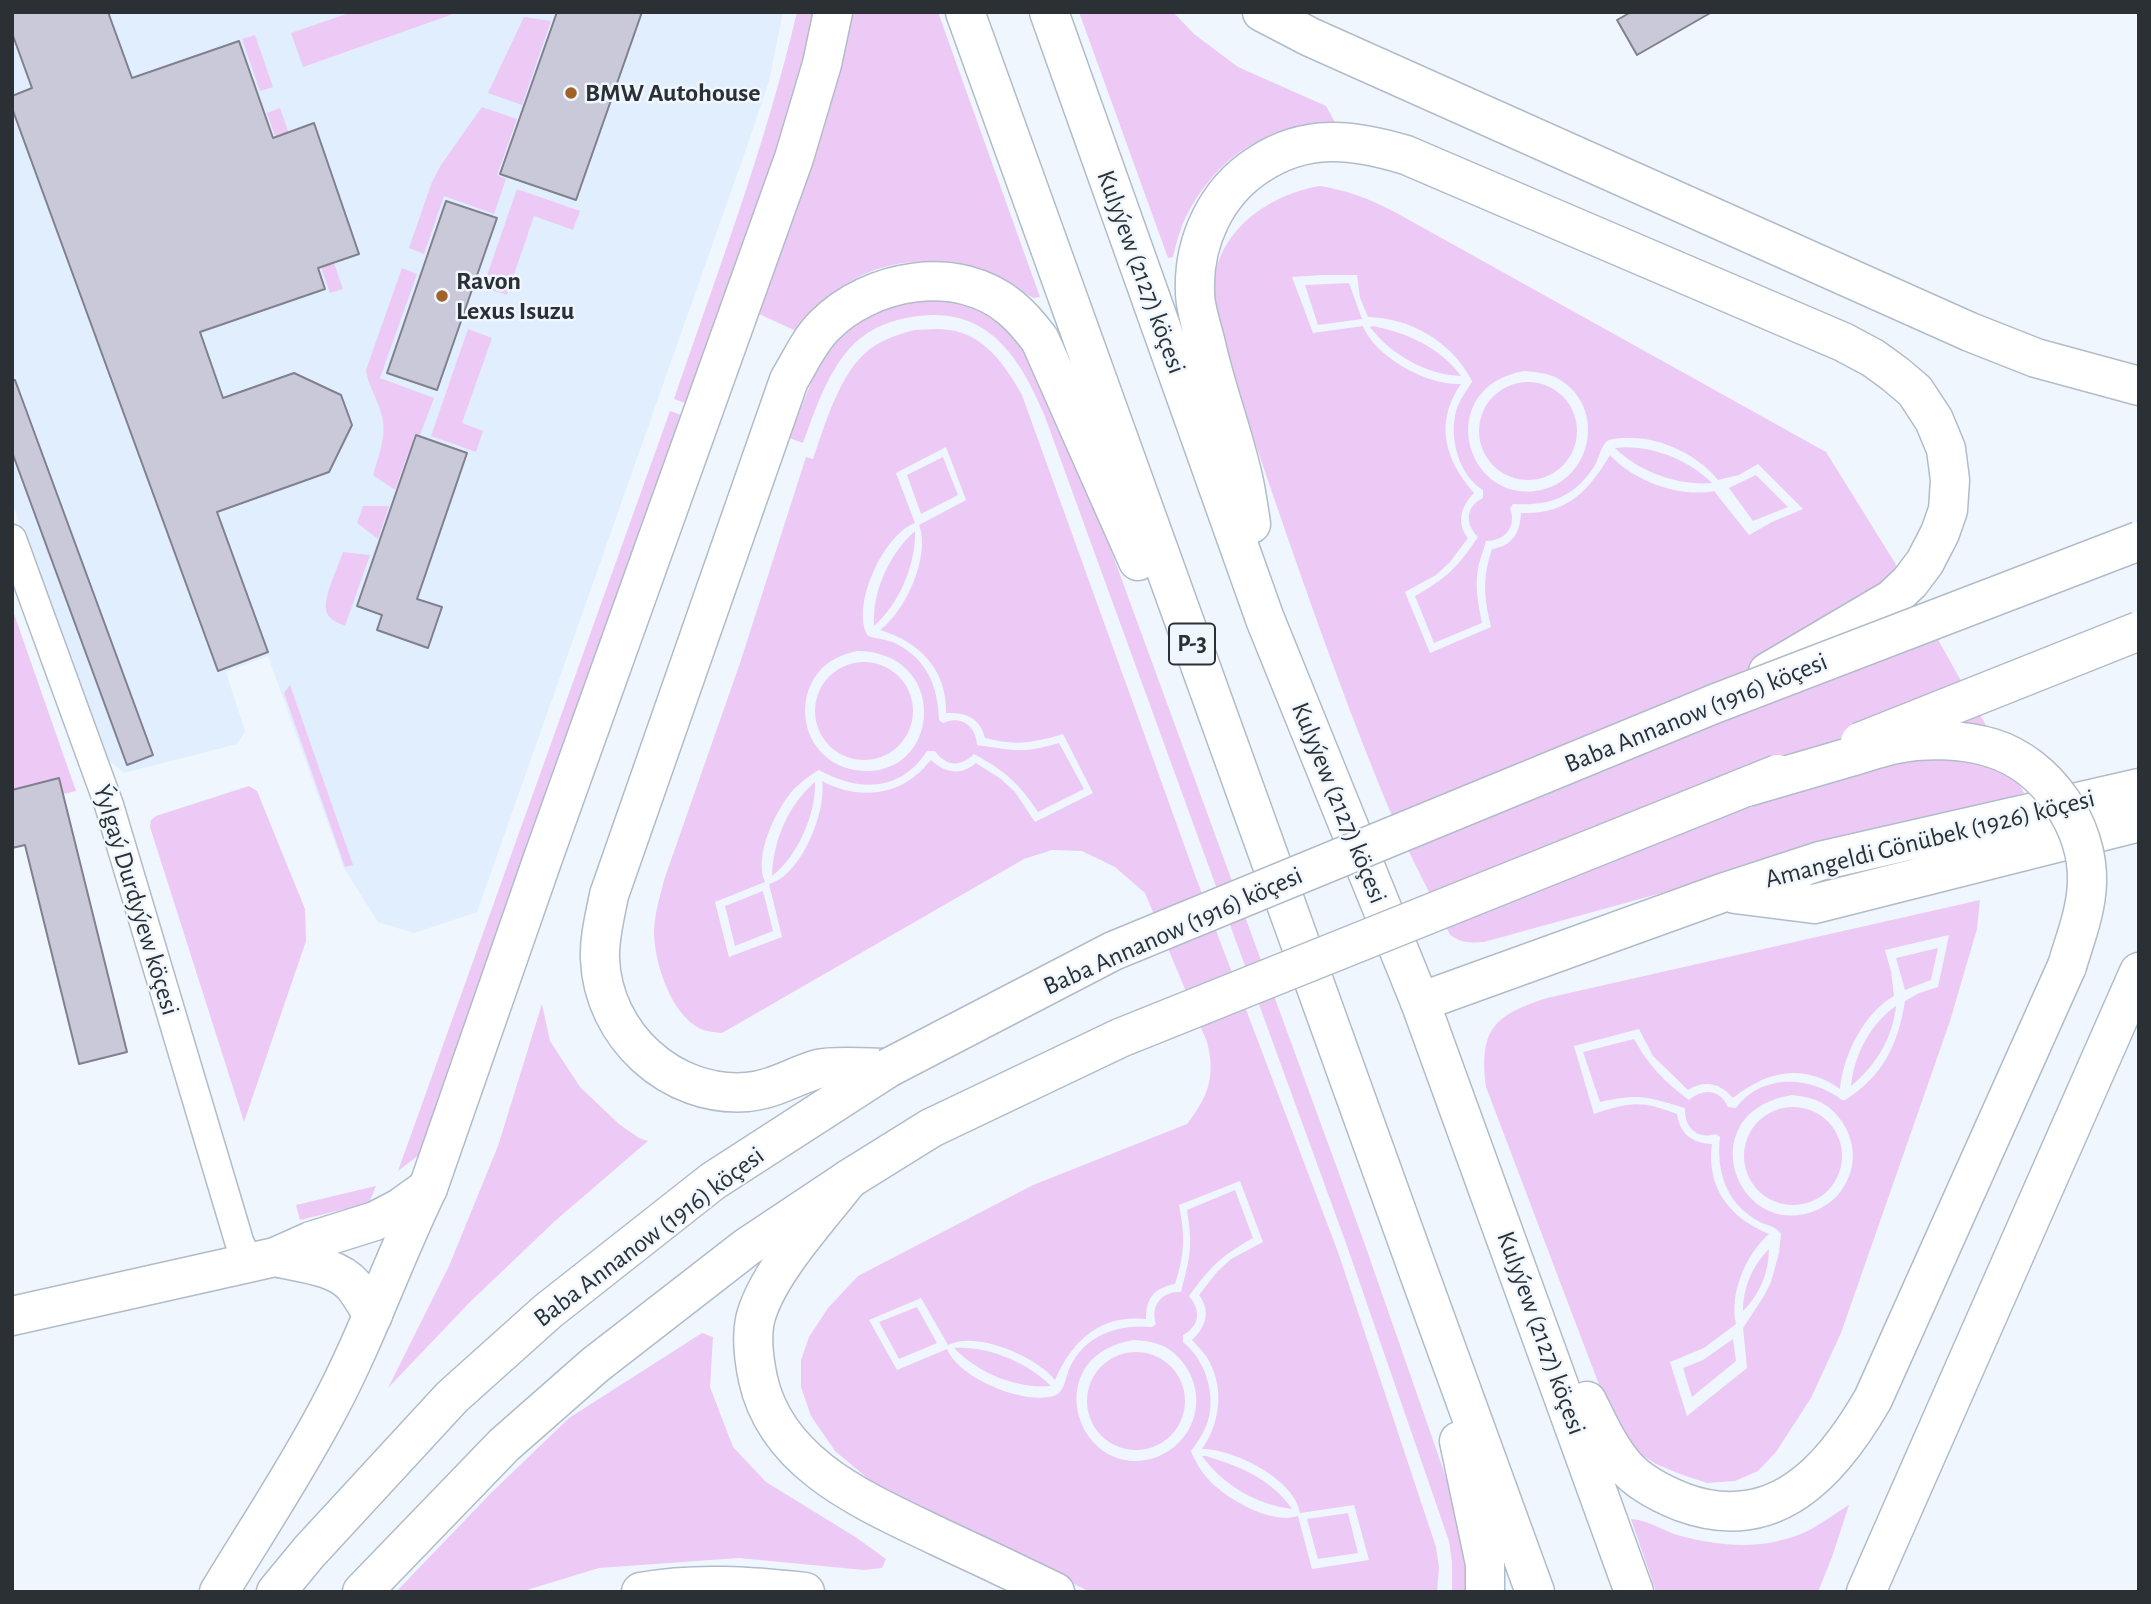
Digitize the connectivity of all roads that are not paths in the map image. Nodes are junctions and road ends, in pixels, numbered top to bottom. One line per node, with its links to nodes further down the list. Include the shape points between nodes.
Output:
1 (832, 12): 20 (main road, via 794,158)
2 (965, 12): 10 (main road, P-3)
3 (1049, 12): 8 (main road, Kulyýew (2127) köçesi)
4 (1262, 12): 5 (main road, via 1969,332 2036,358)
5 (2139, 386)
6 (12, 539): 22 (street, Ýylgaý Durdyýew köçesi, via 109,805 239,1241)
7 (2139, 541): 11 (main road, Baba Annanow (1916) köçesi, bridge)
8 (1265, 619): 11 (main road, bridge, via 1244,482 1195,294 1196,261 1204,232 1230,189 1272,156 1297,145 1346,141 1377,146 1843,342 1895,373 1934,420 1946,449 1948,510 1925,562 1910,582 1892,599); 17 (main road, Kulyýew (2127) köçesi)
9 (2139, 631): 12 (main road, bridge)
10 (1200, 665): 18 (main road, via 1137,558 1040,340 1009,306 962,284 910,283 864,298 821,328 789,380 609,895 600,959 605,990 632,1042 648,1059 699,1088 748,1092 820,1069); 23 (main road, P-3)
11 (1713, 704): 18 (main road, Baba Annanow (1916) köçesi, bridge, via 1113,951)
12 (1747, 787): 19 (main road, bridge, via 1120,1038 931,1128); 21 (main road, bridge, via 1897,744 1964,742 2015,758 2042,778 2076,827 2084,853 2085,909 2067,966 1873,1399 1825,1466 1769,1506 1728,1511 1673,1498 1625,1467 1606,1439)
13 (2139, 788): 15 (main road, Amangeldi Gönübek (1926) köçesi, via 1820,861)
14 (2139, 822): 15 (main road, Amangeldi Gönübek (1926) köçesi, via 1814,904)
15 (1722, 893): 17 (main road, Amangeldi Gönübek (1926) köçesi)
16 (2139, 972): 35 (main road)
17 (1420, 1002): 21 (main road, Kulyýew (2127) köçesi)
18 (888, 1068): 27 (main road, Baba Annanow (1916) köçesi, via 713,1181 548,1311 452,1397)
19 (849, 1180): 28 (main road, via 747,1247 595,1365 504,1445); 31 (main road, via 779,1269 755,1321 756,1368 772,1418 810,1463 868,1503)
20 (428, 1188): 22 (main road, via 375,1222); 24 (main road)
21 (1507, 1240): 34 (main road, Kulyýew (2127) köçesi)
22 (262, 1261): 24 (main road, via 338,1274 353,1285); 25 (main road)
23 (1419, 1276): 32 (main road, via 1480,1535); 33 (main road)
24 (373, 1315): 26 (main road, via 330,1407)
25 (12, 1316)
26 (219, 1592)
27 (276, 1592)
28 (362, 1592)
29 (641, 1592): 30 (main road, via 710,1586)
30 (805, 1592)
31 (1055, 1592)
32 (1485, 1592)
33 (1535, 1592)
34 (1634, 1592)
35 (1866, 1592)

